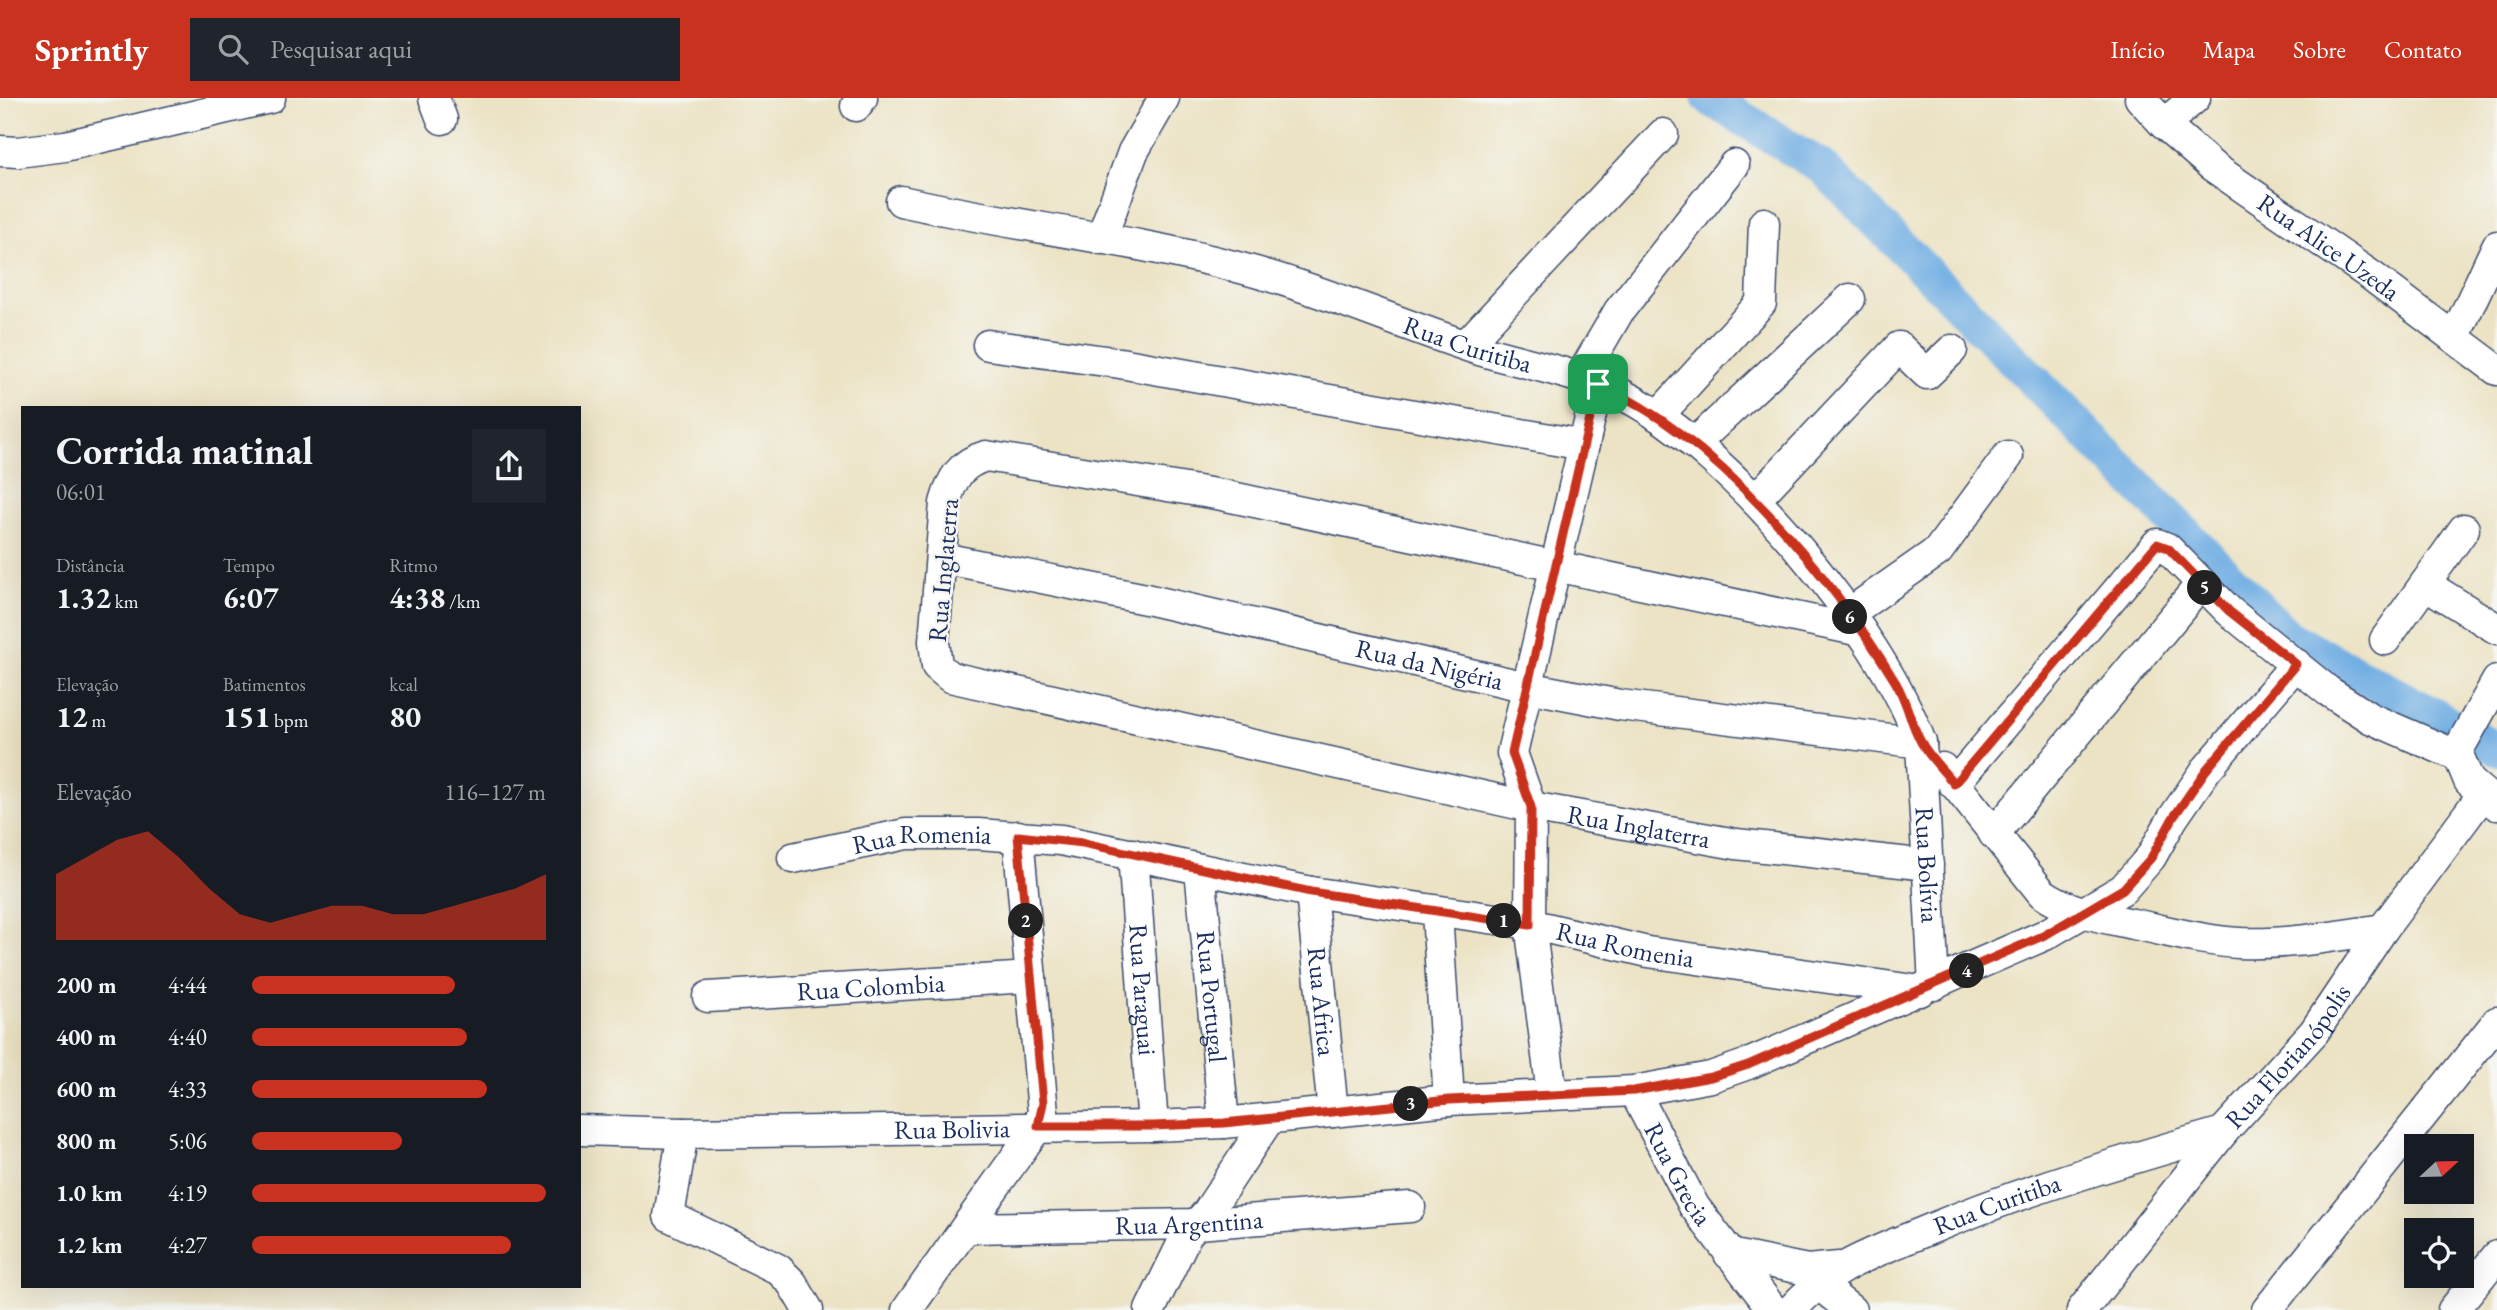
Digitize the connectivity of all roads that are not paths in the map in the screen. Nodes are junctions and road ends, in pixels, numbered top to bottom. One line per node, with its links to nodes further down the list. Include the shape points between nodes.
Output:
1 (270, 98): 7 (street, via 65,146)
2 (1164, 98): 11 (street, via 1133,152)
3 (2140, 98): 5 (street, Rua Alice Uzeda)
4 (2194, 98): 5 (street)
5 (2164, 124): 14 (street, Rua Alice Uzeda, via 2212,166)
6 (1663, 134): 16 (street)
7 (0, 150)
8 (1734, 165): 19 (street, via 1619,311)
9 (901, 201): 11 (street, Rua Curitiba)
10 (1763, 223): 20 (street, via 1761,303)
11 (1101, 239): 16 (street, Rua Curitiba, via 1197,257 1287,281)
12 (2497, 247): 14 (street)
13 (1850, 299): 21 (street)
14 (2455, 336): 18 (street, Rua Alice Uzeda)
15 (988, 345): 22 (street, via 1120,363)
16 (1465, 345): 19 (street, Rua Curitiba)
17 (1952, 350): 24 (street, via 1927,374 1899,347)
18 (2497, 370)
19 (1589, 381): 20 (street, Rua Curitiba); 22 (street)
20 (1658, 416): 21 (street, Rua Curitiba)
21 (1694, 444): 24 (street, Rua Curitiba)
22 (1584, 445): 27 (street)
23 (2008, 456): 30 (street, via 1935,553)
24 (1755, 500): 30 (street, Rua Curitiba)
25 (2464, 529): 29 (street)
26 (942, 558): 27 (street, Rua Inglaterra, via 949,487 963,465 986,456 1210,492); 35 (street, Rua da Nigéria, via 1146,599); 40 (street, Rua Inglaterra, via 934,640 937,666 950,677)
27 (1555, 565): 30 (street, Rua Inglaterra); 35 (street)
28 (2201, 584): 33 (street); 38 (street, via 2162,544 2152,547); 41 (street)
29 (2425, 584): 31 (street); 32 (street)
30 (1854, 623): 36 (street, Rua Curitiba, via 1897,685)
31 (2497, 629)
32 (2385, 640)
33 (2296, 664): 37 (street, via 2370,718); 49 (street, Rua Bolivia, via 2206,770 2141,871)
34 (2497, 681): 37 (street)
35 (1527, 687): 36 (street, Rua da Nigéria, via 1634,707); 40 (street, via 1512,753)
36 (1921, 743): 38 (street); 45 (street, Rua Bolívia)
37 (2459, 751): 39 (street, via 2469,780)
38 (1954, 784): 41 (street)
39 (2490, 799): 51 (street, Rua Florianópolis)
40 (1531, 807): 45 (street, Rua Inglaterra, via 1736,844); 50 (street)
41 (1994, 834): 49 (street, via 2042,893)
42 (1018, 836): 43 (street, Rua Romenia); 44 (street, Rua Romenia, via 906,834); 52 (street)
43 (1133, 853): 46 (street, Rua Romenia); 63 (street, Rua Paraguai)
44 (793, 858)
45 (1928, 865): 53 (street, Rua Bolívia)
46 (1200, 869): 47 (street, Rua Romenia); 61 (street, Rua Portugal)
47 (1311, 892): 48 (street, Rua Romenia); 59 (street, Rua Africa)
48 (1437, 913): 50 (street, Rua Romenia); 58 (street)
49 (2085, 914): 51 (street, via 2238,943 2295,942); 53 (street, Rua Bolivia)
50 (1530, 925): 53 (street, Rua Romenia, via 1648,952); 57 (street)
51 (2383, 929): 65 (street, Rua Florianópolis, via 2314,1032)
52 (1031, 977): 54 (street, Rua Colombia); 62 (street, via 1043,1103)
53 (1927, 988): 56 (street, Rua Bolivia, via 1748,1065)
54 (708, 997)
55 (2497, 1022): 80 (street)
56 (1634, 1091): 57 (street, Rua Bolivia); 70 (street, Rua Grecia, via 1681,1184)
57 (1552, 1094): 58 (street, Rua Bolivia)
58 (1449, 1100): 59 (street, Rua Bolivia)
59 (1333, 1112): 60 (street, Rua Bolivia)
60 (1269, 1119): 61 (street, Rua Bolivia); 68 (street)
61 (1224, 1123): 63 (street, Rua Bolivia)
62 (1038, 1126): 63 (street, Rua Bolivia); 66 (street, Rua Bolivia); 69 (street)
63 (1153, 1126)
64 (581, 1130): 66 (street, Rua Bolivia)
65 (2223, 1132): 72 (street, Rua Curitiba, via 2035,1187); 79 (street, Rua Florianópolis)
66 (683, 1133): 73 (street, via 667,1212 672,1219 778,1269)
67 (1410, 1207): 68 (street, Rua Argentina)
68 (1197, 1224): 69 (street, Rua Argentina); 75 (street, via 1187,1234)
69 (967, 1228): 74 (street)
70 (1729, 1254): 72 (street, Rua Grecia); 76 (street, Rua Grecia)
71 (2497, 1256): 81 (street)
72 (1822, 1274): 77 (street, Rua Curitiba); 78 (street)
73 (808, 1310)
74 (907, 1310)
75 (1150, 1310)
76 (1773, 1310)
77 (1791, 1310)
78 (1851, 1310)
79 (2082, 1310)
80 (2267, 1310)
81 (2453, 1310)

